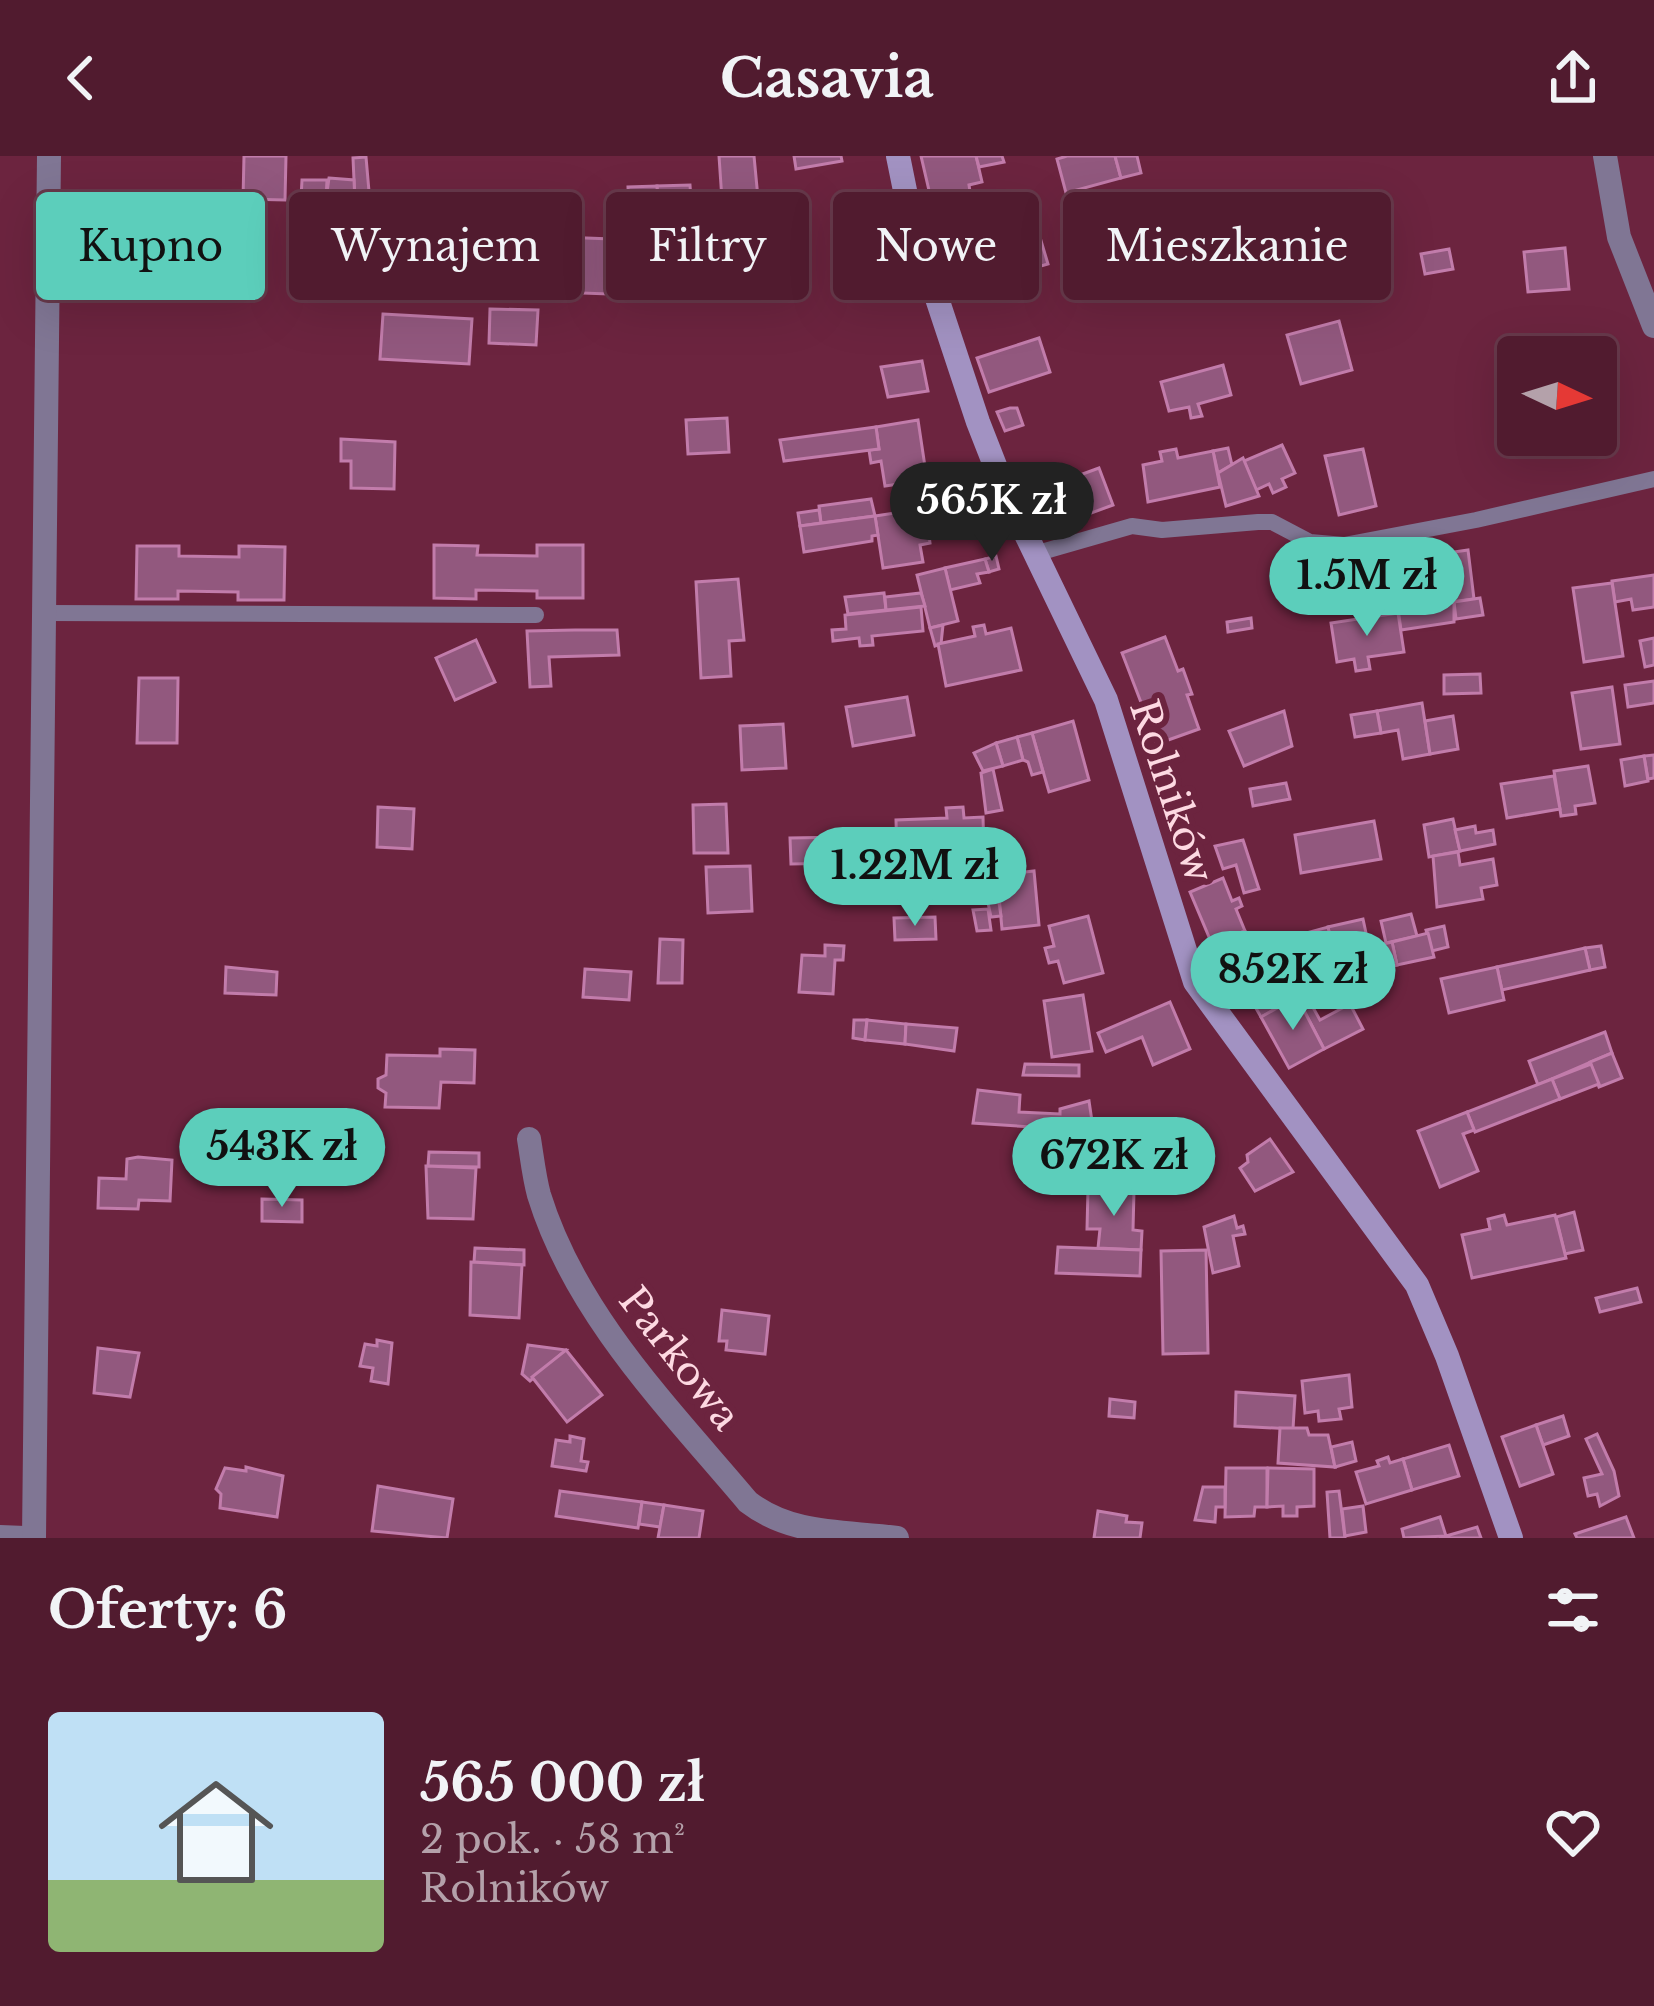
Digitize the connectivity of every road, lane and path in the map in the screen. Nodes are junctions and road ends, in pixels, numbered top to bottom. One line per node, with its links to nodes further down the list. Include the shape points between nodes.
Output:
1 (49, 156): 7 (street)
2 (898, 156): 6 (street, Rolników, via 978,422)
3 (1605, 156): 4 (street, via 1619,237)
4 (1654, 326)
5 (1654, 478): 6 (lane, via 1344,545 1258,522 1132,526)
6 (1038, 553): 16 (street, Rolników, via 1106,700 1195,982 1417,1286)
7 (46, 613): 8 (lane); 14 (street)
8 (536, 615)
9 (529, 1139): 10 (street, Parkowa, via 540,1195 612,1340 748,1502)
10 (796, 1531): 11 (street, Parkowa)
11 (833, 1537): 15 (street, Parkowa)
12 (0, 1538): 13 (street)
13 (25, 1538)
14 (34, 1538)
15 (897, 1538)
16 (1511, 1538)

